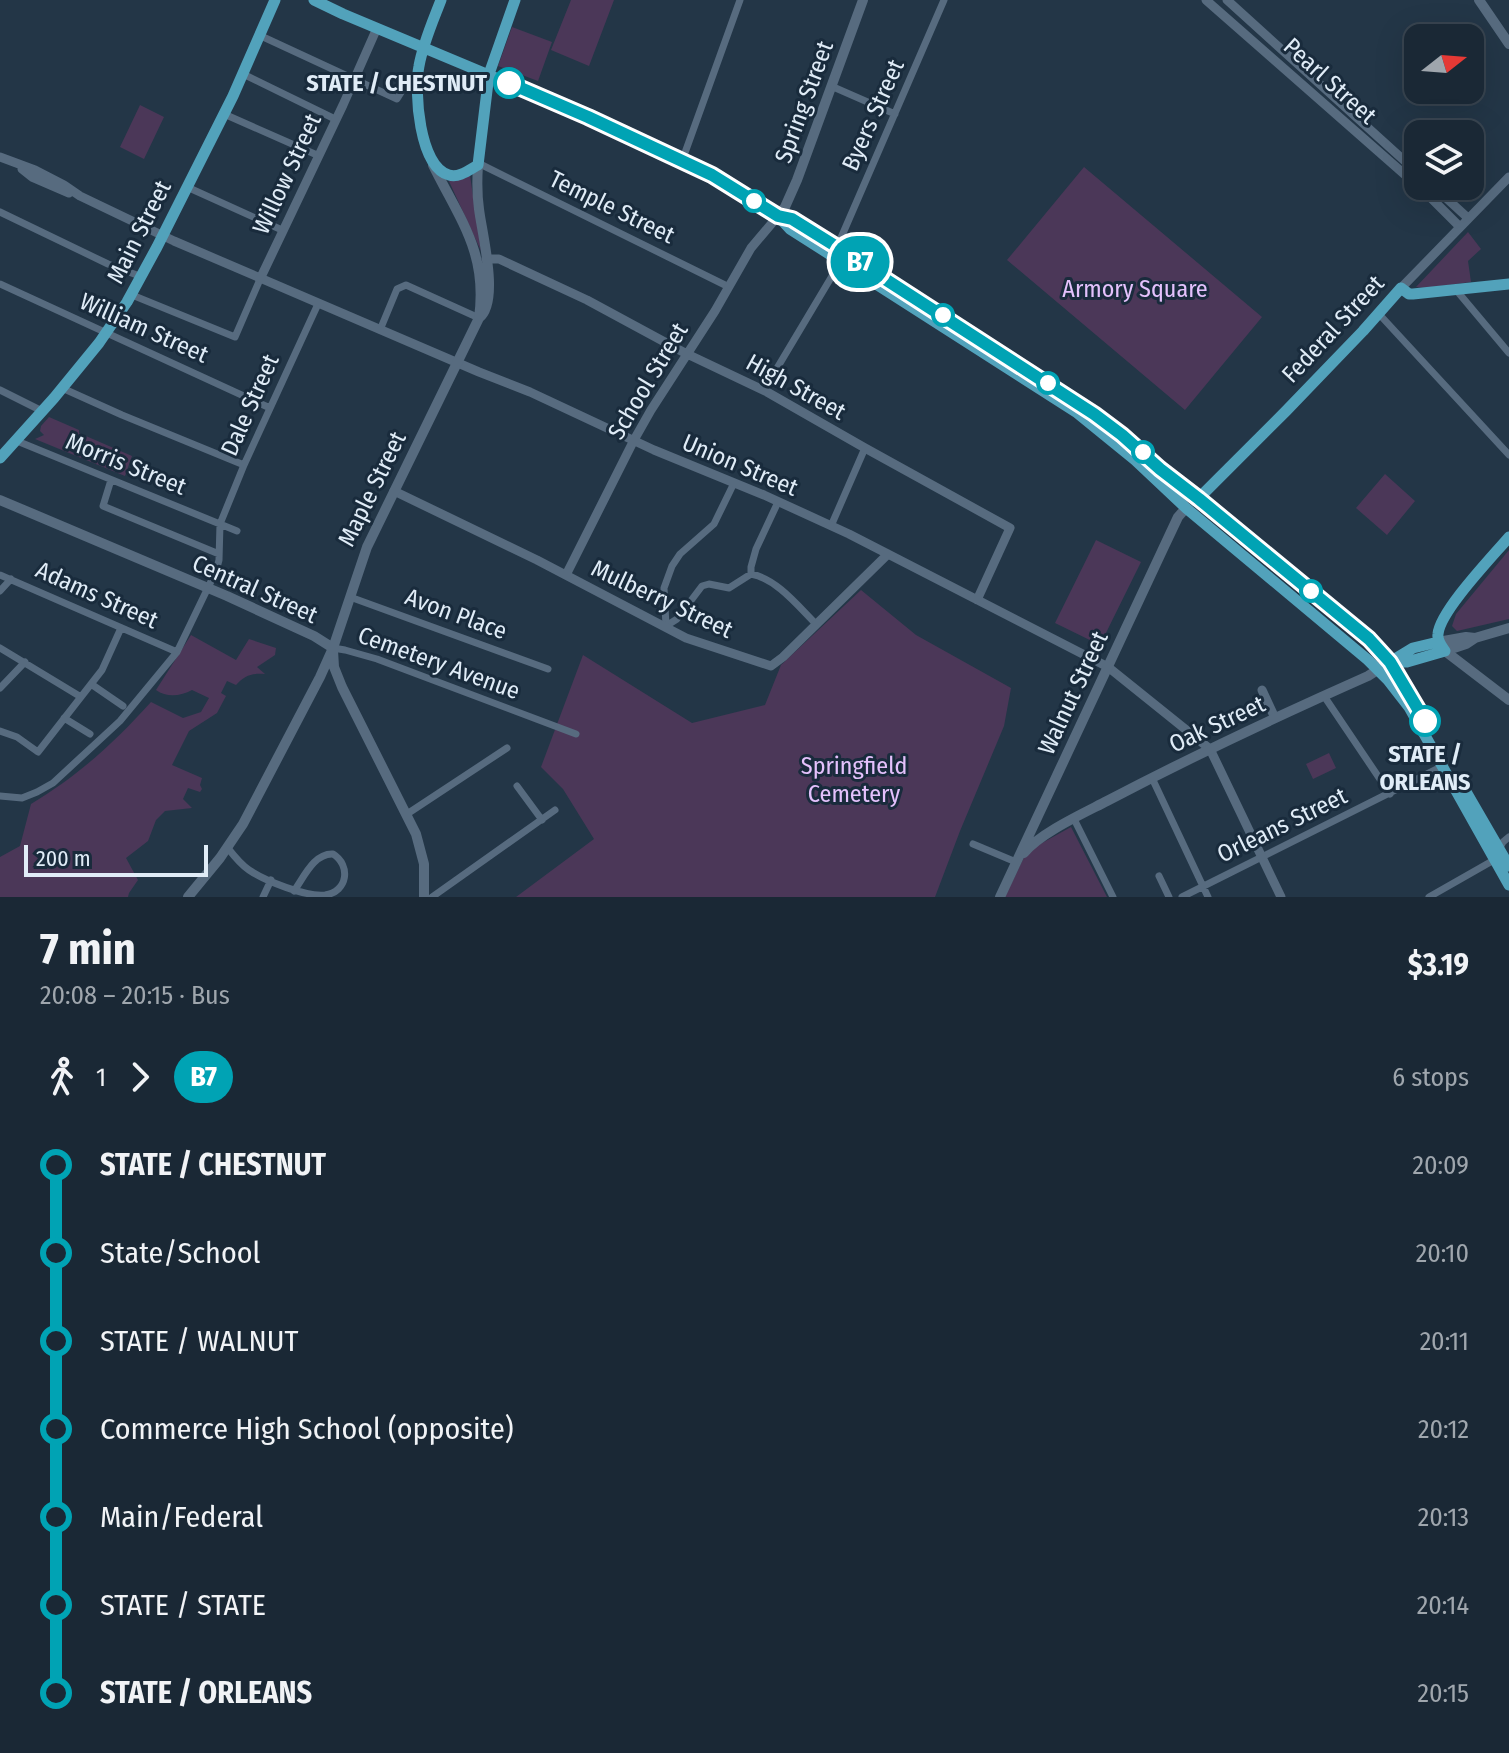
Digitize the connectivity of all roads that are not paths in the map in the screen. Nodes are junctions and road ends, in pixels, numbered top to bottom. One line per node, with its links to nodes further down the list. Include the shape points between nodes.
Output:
1 (275, 0): 12 (main road, Main Street)
2 (314, 0): 11 (main road)
3 (441, 0): 14 (main road)
4 (515, 0): 16 (main road, Maple Street)
5 (740, 0): 26 (street)
6 (863, 0): 19 (main road, Spring Street)
7 (944, 0): 21 (street, Byers Street)
8 (1206, 0): 35 (street, Pearl Street)
9 (1227, 0): 25 (street, Pearl Street)
10 (1479, 0): 13 (main road)
11 (377, 28): 14 (main road); 18 (street, Willow Street)
12 (261, 36): 15 (main road, Main Street); 18 (street)
13 (1507, 38)
14 (423, 48): 16 (main road); 17 (main road)
15 (243, 74): 20 (main road, Main Street); 22 (street)
16 (489, 74): 26 (main road); 27 (main road, Maple Street)
17 (417, 79): 18 (street, via 405,84 397,99); 28 (main road, via 419,115)
18 (354, 80): 22 (street, Willow Street)
19 (831, 86): 21 (street); 33 (main road, Spring Street, via 797,180)
20 (224, 114): 23 (street); 30 (main road, Main Street)
21 (895, 114): 38 (street, Byers Street)
22 (335, 119): 23 (street, Willow Street)
23 (317, 155): 36 (street, Willow Street)
24 (0, 157): 37 (street, Union Street)
25 (1404, 160)
26 (682, 161): 33 (main road)
27 (478, 164): 28 (main road, via 452,176); 39 (main road, Maple Street); 45 (street, Temple Street)
28 (433, 165): 51 (main road, via 475,250)
29 (1509, 177): 34 (street, Federal Street)
30 (187, 187): 36 (street); 37 (main road, Main Street)
31 (1448, 200): 34 (street)
32 (0, 212): 41 (street)
33 (778, 216): 38 (main road); 40 (main road); 45 (street, School Street, via 751,248)
34 (1468, 218): 35 (street, Federal Street)
35 (1460, 227): 46 (street, Federal Street)
36 (284, 228): 42 (street, Willow Street)
37 (163, 235): 41 (main road, Main Street); 42 (street, Union Street)
38 (837, 247): 62 (main road, via 1049,384)
39 (486, 259): 51 (main road, Maple Street, via 489,299); 55 (street, High Street, via 496,258 587,300)
40 (841, 261): 59 (street); 62 (main road)
41 (142, 277): 48 (main road, Main Street)
42 (261, 277): 48 (street, Willow Street, via 235,337); 49 (street, Union Street)
43 (0, 284): 53 (street, William Street)
44 (1509, 284): 47 (main road)
45 (729, 287): 55 (street, School Street)
46 (1401, 288): 47 (main road, via 1410,294); 50 (main road, Federal Street)
47 (1457, 291): 54 (street)
48 (132, 295): 53 (main road, Main Street)
49 (318, 304): 52 (street, Union Street); 60 (street, Dale Street)
50 (1379, 314): 66 (street); 72 (main road, Federal Street)
51 (479, 318): 52 (street, via 406,285 397,289); 56 (main road, Maple Street)
52 (380, 330): 56 (street, Union Street)
53 (107, 333): 57 (main road, Main Street); 60 (street, William Street)
54 (1509, 353)
55 (687, 354): 59 (street, High Street); 63 (street, School Street)
56 (457, 363): 63 (street, Union Street); 71 (main road, Maple Street)
57 (62, 388): 61 (main road, Main Street); 68 (street)
58 (0, 390): 61 (street)
59 (764, 390): 65 (street, High Street)
60 (270, 408): 68 (street, Dale Street)
61 (42, 411): 64 (main road, Main Street)
62 (1118, 439): 72 (main road); 75 (main road)
63 (634, 440): 70 (street, Union Street); 85 (street, School Street)
64 (17, 441): 67 (main road, Main Street); 69 (street, Morris Street)
65 (865, 448): 77 (street); 91 (street, High Street, via 1010,528)
66 (1509, 455)
67 (0, 458)
68 (244, 465): 76 (street, Dale Street)
69 (111, 480): 76 (street, Morris Street); 80 (street, via 103,506)
70 (734, 483): 74 (street, Union Street); 93 (street, via 712,526 672,566 664,588)
71 (394, 491): 85 (street, Mulberry Street); 90 (main road, Maple Street)
72 (1199, 499): 75 (main road, Federal Street); 83 (main road)
73 (0, 500): 88 (main road, Central Street)
74 (778, 502): 77 (street, Union Street); 82 (street, via 756,549)
75 (1186, 508): 87 (main road); 102 (main road, Walnut Street)
76 (220, 524): 78 (street, Morris Street); 80 (street)
77 (831, 526): 81 (street, Union Street)
78 (237, 531)
79 (1509, 537): 96 (main road, via 1446,613 1438,633)
80 (219, 554): 88 (street)
81 (888, 554): 91 (street, Union Street); 92 (street, Mulberry Street)
82 (751, 574): 92 (street, via 771,582); 93 (street, via 729,588 702,586)
83 (1289, 574): 87 (main road); 101 (main road)
84 (0, 575): 86 (street, Adams Street)
85 (566, 575): 93 (street, Mulberry Street)
86 (11, 579): 89 (street); 94 (street, Adams Street)
87 (1280, 586): 104 (main road)
88 (208, 589): 98 (main road, Central Street); 99 (street)
89 (0, 591)
90 (350, 597): 98 (main road, Maple Street); 103 (street, Avon Place)
91 (977, 600): 102 (street, Union Street)
92 (816, 624): 93 (street, Mulberry Street, via 771,666 699,643)
93 (666, 626)
94 (121, 628): 99 (street, Adams Street); 105 (street)
95 (1509, 628): 96 (main road)
96 (1441, 646): 101 (main road, via 1413,648); 110 (main road)
97 (0, 648): 100 (street)
98 (333, 648): 116 (street, Cemetery Avenue, via 377,659); 125 (main road, Central Street, via 342,687); 131 (main road, Maple Street)
99 (177, 652): 123 (street, via 120,721 53,783 22,798)
100 (25, 662): 106 (street); 109 (street)
101 (1390, 662): 104 (main road, Oak Street); 119 (main road)
102 (1108, 667): 118 (street, Union Street); 128 (main road, Walnut Street)
103 (548, 669)
104 (1379, 670): 108 (main road, Oak Street); 119 (main road)
105 (91, 684): 109 (street); 111 (street)
106 (0, 688)
107 (1262, 690): 113 (street)
108 (1324, 696): 113 (main road, Oak Street); 122 (street)
109 (81, 697): 112 (street)
110 (1509, 700)
111 (123, 706)
112 (64, 718): 114 (street, via 38,752); 115 (street)
113 (1275, 718): 118 (main road, Oak Street)
114 (0, 731)
115 (90, 734)
116 (576, 734)
117 (507, 748): 125 (street)
118 (1210, 749): 120 (main road, Oak Street); 133 (street, Union Street)
119 (1446, 764): 122 (street, Orleans Street); 132 (main road)
120 (1152, 778): 126 (main road, Oak Street); 139 (street)
121 (517, 786): 127 (street)
122 (1390, 794): 133 (street, Orleans Street)
123 (2, 796)
124 (555, 810): 127 (street)
125 (407, 814): 143 (main road, Central Street, via 424,864)
126 (1074, 819): 128 (main road, Oak Street, via 1050,827); 134 (main road, Oak Street, via 1031,845); 146 (street)
127 (542, 820): 144 (street)
128 (1034, 824): 134 (main road, Walnut Street)
129 (1509, 837): 132 (street)
130 (973, 844): 134 (street)
131 (227, 847): 137 (street, via 248,870); 141 (main road, Maple Street)
132 (1496, 852): 135 (main road); 138 (main road); 151 (street)
133 (1262, 856): 139 (street, Orleans Street); 150 (street, Union Street)
134 (1016, 862): 145 (main road, Walnut Street)
135 (1509, 866)
136 (1159, 876): 147 (street)
137 (271, 880): 140 (street); 142 (street)
138 (1509, 885)
139 (1203, 886): 148 (street, Orleans Street); 149 (street)
140 (294, 891): 140 (street, via 321,896 335,892 345,878 341,860 331,853 321,856)
141 (194, 894)
142 (263, 897)
143 (424, 897)
144 (432, 897)
145 (1000, 897)
146 (1113, 897)
147 (1169, 897)
148 (1182, 897)
149 (1208, 897)
150 (1281, 897)
151 (1429, 897)

